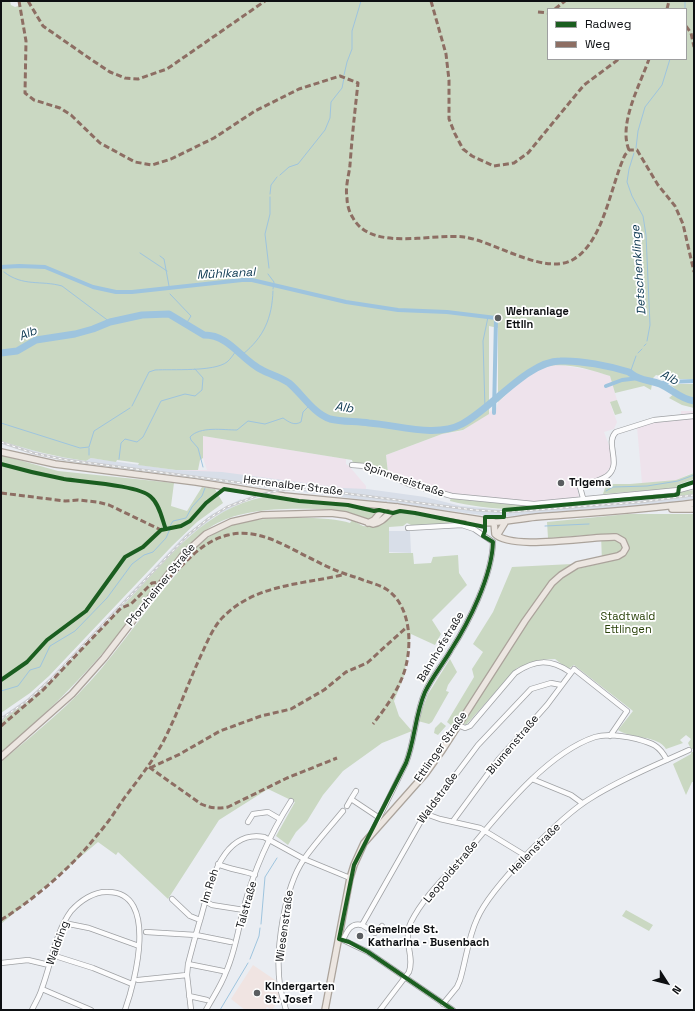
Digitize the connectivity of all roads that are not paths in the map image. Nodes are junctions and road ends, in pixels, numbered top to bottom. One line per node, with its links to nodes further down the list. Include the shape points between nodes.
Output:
1 (694, 416): 5 (street, via 654,420 616,432 612,441 613,468 607,476 580,487)
2 (1, 452): 7 (main road, Herrenalber Straße, via 55,464 284,496)
3 (352, 465): 5 (street, Spinnereistraße, via 365,466 409,484 452,496 534,504)
4 (694, 486): 5 (street, Spinnereistraße, via 679,490)
5 (583, 498)
6 (694, 503): 10 (main road)
7 (369, 504): 8 (main road, Herrenalber Straße); 13 (main road, via 377,510)
8 (386, 506): 9 (main road, Herrenalber Straße); 12 (main road); 13 (main road)
9 (397, 507): 12 (main road); 15 (main road, Herrenalber Straße, via 456,516 476,522)
10 (665, 508): 11 (main road); 14 (main road, Herrenalber Straße)
11 (694, 509)
12 (387, 514): 16 (main road, via 377,524)
13 (378, 516): 16 (main road)
14 (506, 521): 15 (main road, Herrenalber Straße); 18 (main road)
15 (494, 522): 18 (main road)
16 (368, 523): 25 (main road, Pforzheimer Straße, via 331,513 262,515 231,522 206,534 184,554 104,658 72,694)
17 (408, 528): 19 (street, via 462,525 474,529)
18 (499, 536): 19 (street); 22 (main road, Ettlinger Straße, via 509,541 537,542 616,537 626,545 621,555 577,565 561,575 545,591)
19 (492, 542): 35 (street, Bahnhofstraße, via 491,560 473,610 458,640 425,691 408,757)
20 (572, 671): 21 (street, Blumenstraße); 22 (street, via 547,662 522,669 515,673 470,726 465,728); 23 (street, via 627,711)
21 (561, 685): 34 (street, Waldstraße, via 551,683 531,689 478,745); 37 (street, Blumenstraße, via 547,705 498,760)
22 (458, 724): 40 (main road, Ettlinger Straße, via 426,773)
23 (610, 736): 26 (street, Leopoldstraße, via 623,736 651,743 660,748); 27 (street, Leopoldstraße, via 595,737 576,746)
24 (689, 750): 26 (street, Hellenstraße)
25 (1, 757)
26 (667, 760): 31 (street, Hellenstraße)
27 (532, 779): 31 (street, via 571,795); 39 (street, Leopoldstraße)
28 (356, 791): 29 (street)
29 (351, 799): 32 (street); 35 (street)
30 (290, 801): 36 (street, Talstraße)
31 (582, 803): 42 (street, Hellenstraße)
32 (346, 806)
33 (343, 811): 43 (street, Wiesenstraße)
34 (426, 814): 37 (street); 52 (street, Waldstraße)
35 (378, 817): 40 (street, Bahnhofstraße)
36 (280, 819): 38 (street, via 263,811 253,814); 41 (street, Talstraße)
37 (453, 821): 39 (street)
38 (248, 822)
39 (485, 831): 42 (street); 65 (street, Leopoldstraße, via 434,890 411,923 407,941 411,966)
40 (371, 834): 46 (main road, Ettlinger Straße, via 359,853)
41 (270, 840): 43 (street, Im Reh); 44 (street, Im Reh, via 258,836 245,839 228,851); 45 (street, Talstraße)
42 (526, 856): 71 (street, Hellenstraße, via 477,917 460,980)
43 (304, 859): 46 (street, Im Reh); 77 (street, Wiesenstraße, via 289,887 280,948 280,986)
44 (218, 864): 45 (street, via 231,870); 48 (street, Im Reh)
45 (253, 874): 49 (street, Talstraße)
46 (350, 878): 56 (main road, Ettlinger Straße)
47 (172, 899): 50 (street, via 190,916)
48 (205, 901): 49 (street, via 212,905); 50 (street, Im Reh)
49 (241, 909): 76 (street, Talstraße, via 226,972)
50 (200, 920): 55 (street, Im Reh)
51 (64, 923): 58 (street, via 89,928); 58 (street, Waldring, via 81,901 96,894 114,892 126,897 134,906 138,917); 59 (street, Waldring)
52 (362, 924): 53 (street, via 375,933); 56 (street, Waldstraße, via 351,926)
53 (382, 926)
54 (146, 932): 55 (street)
55 (196, 935): 57 (street); 61 (street, Im Reh)
56 (341, 939): 65 (street, via 368,952); 78 (main road, Ettlinger Straße)
57 (231, 942)
58 (138, 946): 67 (street, Waldring)
59 (52, 955): 62 (street, Waldring); 67 (street)
60 (1, 963): 62 (street, via 24,960)
61 (188, 964): 63 (street); 64 (street, Im Reh)
62 (49, 965): 68 (street, Waldring)
63 (223, 971)
64 (187, 975): 66 (street); 69 (street, Im Reh)
65 (405, 978): 71 (street); 79 (street)
66 (138, 980)
67 (132, 984): 74 (street, Waldring)
68 (42, 989): 72 (street, Waldring); 73 (street)
69 (189, 996): 70 (street); 75 (street, Im Reh)
70 (207, 1000)
71 (443, 1004): 80 (street)
72 (32, 1010)
73 (91, 1010)
74 (125, 1010)
75 (191, 1010)
76 (206, 1010)
77 (286, 1010)
78 (325, 1010)
79 (380, 1010)
80 (453, 1010)

